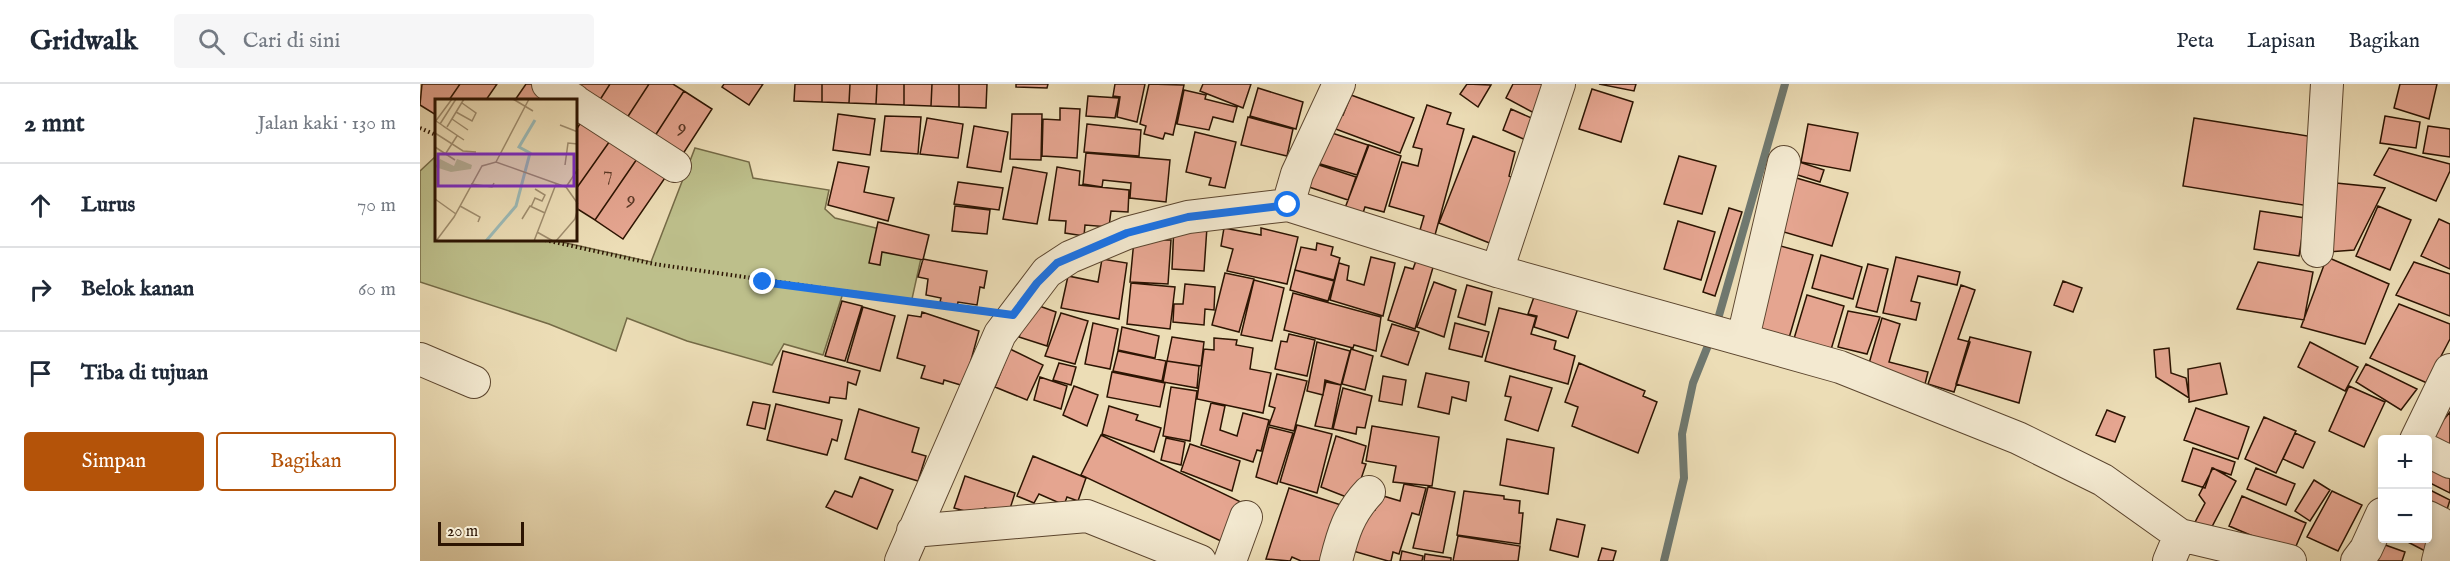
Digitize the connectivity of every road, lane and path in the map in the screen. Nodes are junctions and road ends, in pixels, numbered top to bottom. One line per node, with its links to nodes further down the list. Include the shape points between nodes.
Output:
1 (548, 84): 5 (street)
2 (1339, 84): 11 (street, via 1297,174)
3 (1558, 84): 14 (street)
4 (2327, 84): 13 (street)
5 (572, 99)
6 (578, 103): 10 (street)
7 (420, 128): 8 (path)
8 (435, 135)
9 (1784, 162): 16 (street)
10 (675, 166)
11 (1288, 205): 14 (street); 15 (street, via 1188,217 1127,233 1057,263)
12 (553, 242): 15 (path, via 763,282)
13 (2317, 251)
14 (1497, 271): 16 (street)
15 (1013, 315): 27 (street, via 1000,334)
16 (1739, 336): 28 (street, via 1840,367 2018,438 2103,480)
17 (420, 359): 19 (street)
18 (2450, 370): 20 (street)
19 (474, 382)
20 (2418, 435)
21 (2432, 453): 22 (street)
22 (2450, 462)
23 (1369, 492): 32 (street, via 1348,519)
24 (1246, 518): 31 (street)
25 (2432, 519): 35 (street, via 2440,523 2445,533)
26 (2378, 523): 34 (street)
27 (914, 531): 29 (street); 30 (street, via 1086,516)
28 (2175, 548): 33 (street)
29 (901, 561)
30 (1200, 561)
31 (1230, 561)
32 (1336, 561)
33 (2290, 561)
34 (2357, 561)
35 (2438, 561)

